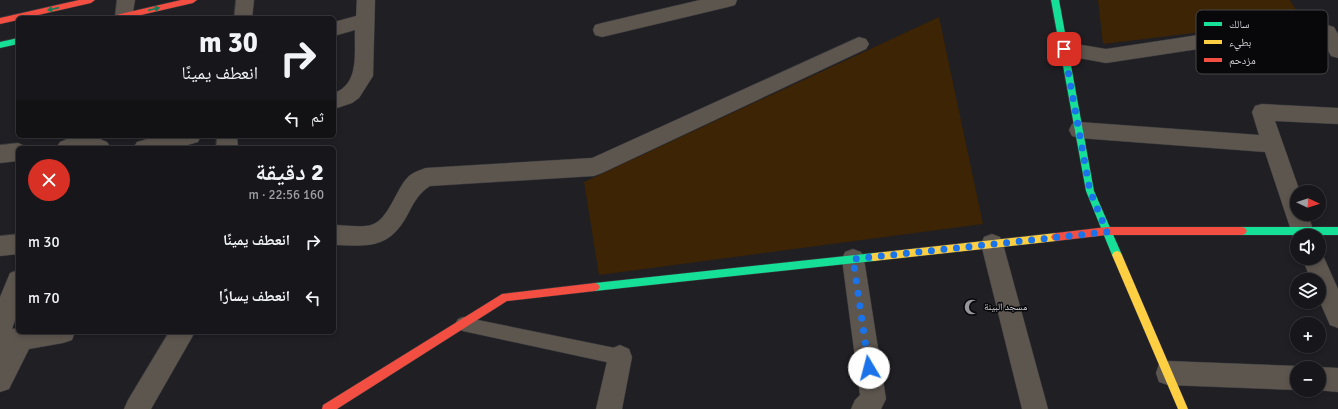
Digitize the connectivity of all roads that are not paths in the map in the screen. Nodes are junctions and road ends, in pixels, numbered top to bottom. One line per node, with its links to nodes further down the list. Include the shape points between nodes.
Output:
1 (91, 0): 8 (street, one-way to 8)
2 (193, 0): 7 (street, one-way to 2)
3 (245, 0): 9 (street)
4 (366, 0): 12 (street)
5 (728, 0): 14 (street)
6 (1055, 0): 20 (street)
7 (122, 11)
8 (22, 16)
9 (243, 16)
10 (16, 17): 11 (street, one-way to 11)
11 (0, 21)
12 (365, 21): 13 (street); 22 (street, via 363,76 349,97)
13 (336, 28)
14 (602, 30)
15 (1328, 34): 21 (street)
16 (16, 41): 19 (street)
17 (1196, 42): 20 (street, via 1106,56)
18 (859, 44): 35 (street, via 594,167 426,177 411,187 389,226 380,232 369,235)
19 (0, 45)
20 (1064, 49): 24 (street)
21 (1338, 51)
22 (336, 100)
23 (1338, 116): 26 (street, via 1262,112)
24 (1079, 130): 26 (street); 32 (street, via 1090,191)
25 (183, 138): 27 (street)
26 (1272, 144): 30 (street)
27 (152, 146)
28 (16, 152): 29 (street)
29 (0, 154)
30 (1300, 229)
31 (1338, 231): 33 (street)
32 (1107, 232): 34 (street); 37 (street); 49 (street)
33 (1326, 232)
34 (1290, 234)
35 (336, 235)
36 (16, 244): 38 (street)
37 (992, 244): 39 (street); 58 (street)
38 (0, 246)
39 (853, 259): 43 (street, via 505,297); 57 (street, via 873,399)
40 (1316, 265): 42 (street)
41 (16, 286): 44 (street)
42 (1338, 317)
43 (463, 324): 48 (lane); 55 (street)
44 (0, 328)
45 (50, 334): 47 (street)
46 (182, 334): 54 (street)
47 (11, 340): 52 (street)
48 (620, 357): 56 (street)
49 (1168, 373): 50 (street); 59 (street)
50 (1290, 378)
51 (1326, 379): 53 (street)
52 (0, 380)
53 (1338, 380)
54 (137, 409)
55 (327, 409)
56 (609, 409)
57 (864, 409)
58 (1035, 409)
59 (1183, 409)

